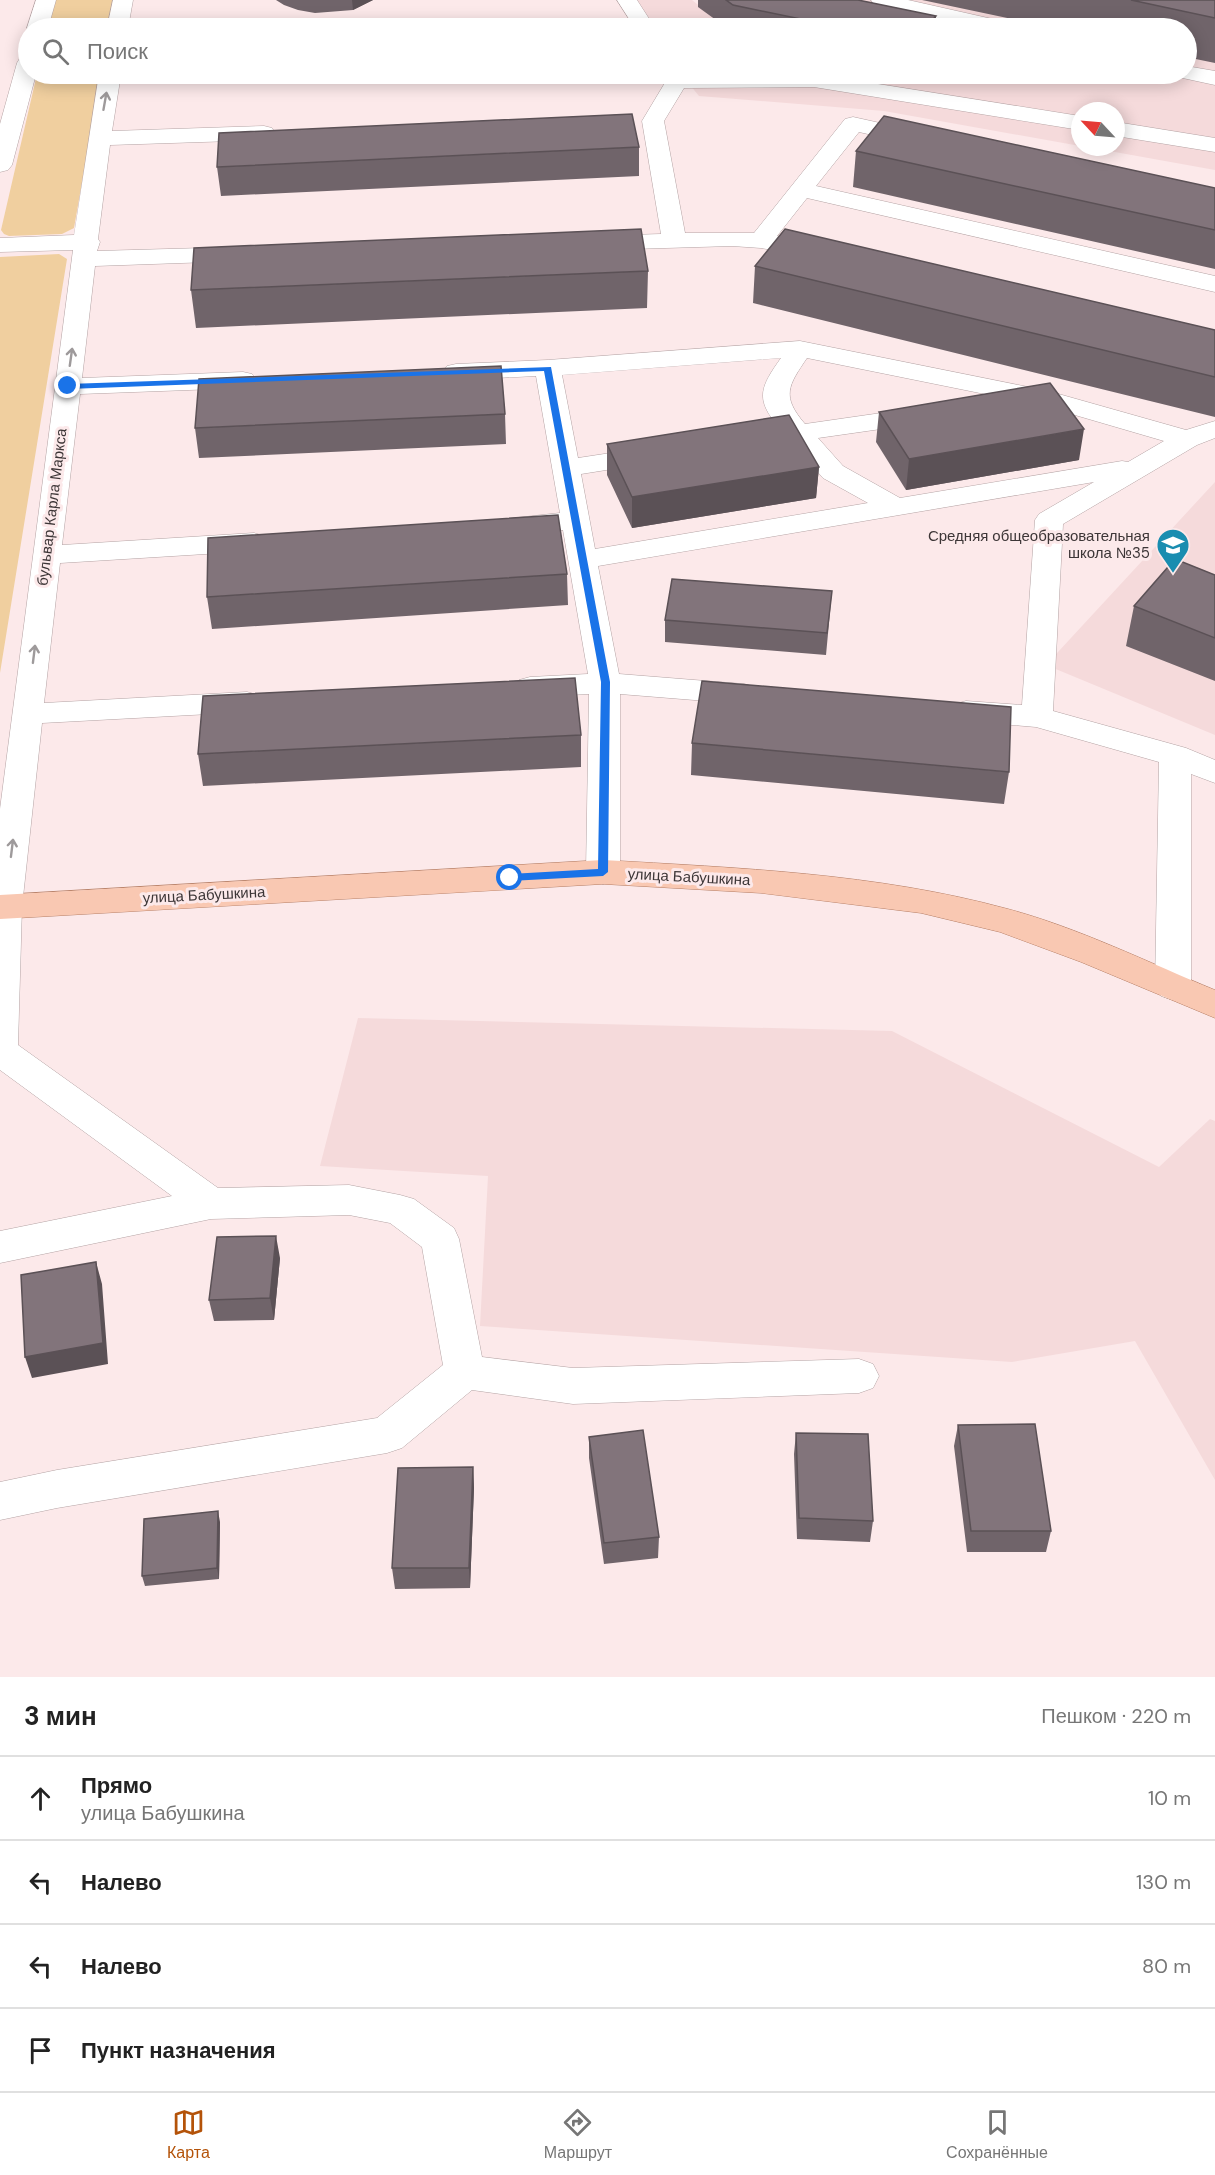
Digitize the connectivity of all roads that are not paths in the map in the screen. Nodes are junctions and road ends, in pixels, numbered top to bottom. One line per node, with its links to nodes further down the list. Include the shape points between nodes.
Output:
1 (46, 0): 5 (street)
2 (123, 0): 6 (street)
3 (627, 0): 7 (street)
4 (881, 0): 8 (street)
5 (41, 18)
6 (120, 18)
7 (639, 18)
8 (959, 18)
9 (1197, 74): 10 (street)
10 (1215, 78)
11 (21, 84): 19 (street)
12 (108, 84): 18 (street, бульвар Карла Маркса, one-way to 12)
13 (671, 84): 24 (street, via 653,121)
14 (839, 84): 15 (street)
15 (1071, 122)
16 (1125, 130): 21 (street)
17 (291, 132): 18 (street)
18 (99, 138): 28 (street, бульвар Карла Маркса)
19 (4, 139): 22 (street)
20 (935, 141): 23 (street, via 853,124)
21 (1215, 145)
22 (0, 165)
23 (801, 190): 25 (street); 31 (street)
24 (674, 241): 25 (street); 26 (street)
25 (761, 241): 30 (street)
26 (579, 244)
27 (0, 245): 28 (street)
28 (86, 250): 29 (street); 36 (street, бульвар Карла Маркса, one-way to 28)
29 (261, 254)
30 (841, 255)
31 (1215, 284)
32 (800, 350): 33 (street); 37 (street); 39 (street, via 778,381 775,393 779,411)
33 (548, 368): 34 (street); 44 (street)
34 (431, 373)
35 (267, 379): 36 (street)
36 (68, 386): 49 (street, бульвар Карла Маркса)
37 (1048, 399): 39 (street); 40 (street)
38 (1215, 429): 40 (street)
39 (798, 432): 41 (street); 45 (street, via 833,472)
40 (1187, 439): 43 (street)
41 (728, 443)
42 (670, 452): 44 (street)
43 (1141, 466): 45 (street); 57 (street, via 1049,520)
44 (566, 468): 46 (street)
45 (896, 507): 50 (street)
46 (575, 521): 47 (street); 50 (street)
47 (492, 527)
48 (281, 540): 49 (street)
49 (46, 555): 56 (street, бульвар Карла Маркса, one-way to 49)
50 (582, 560): 51 (street)
51 (605, 682): 52 (street); 53 (street); 60 (street)
52 (499, 688)
53 (769, 696)
54 (275, 701): 56 (street)
55 (932, 709): 57 (street)
56 (28, 714): 61 (street, бульвар Карла Маркса, one-way to 56)
57 (1037, 717): 58 (street)
58 (1175, 756): 59 (street); 62 (street)
59 (1215, 771)
60 (603, 872): 61 (main road, улица Бабушкина); 62 (main road, улица Бабушкина, via 760,881 921,901 1007,921)
61 (2, 906): 64 (street, бульвар Карла Маркса)
62 (1173, 987): 63 (main road, улица Бабушкина)
63 (1215, 1005)
64 (0, 1045)
65 (0, 1051): 66 (street)
66 (211, 1204): 67 (street); 68 (street, via 348,1200 400,1210 440,1239)
67 (0, 1247)
68 (465, 1372): 69 (street, via 573,1386); 70 (street, via 387,1435)
69 (859, 1376)
70 (0, 1501)

